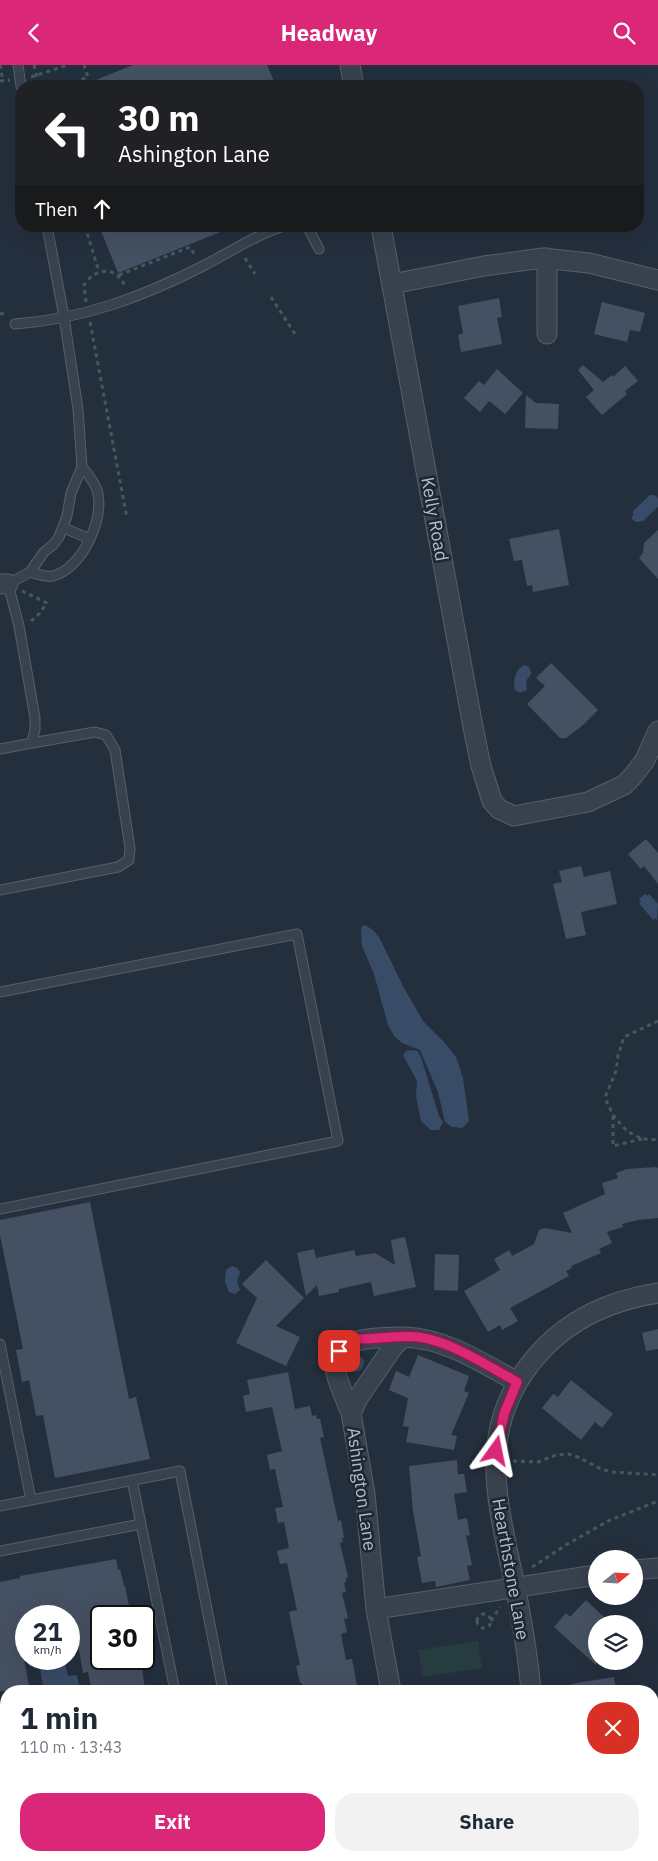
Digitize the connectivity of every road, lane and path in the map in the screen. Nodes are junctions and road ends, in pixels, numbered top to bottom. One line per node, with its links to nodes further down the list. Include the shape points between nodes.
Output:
1 (0, 65): 13 (path)
2 (18, 65): 8 (lane)
3 (34, 65): 7 (path)
4 (68, 65): 7 (path)
5 (84, 65): 11 (path, via 88,77)
6 (350, 65): 12 (street)
7 (37, 76): 9 (path); 10 (path)
8 (20, 80)
9 (28, 80)
10 (39, 80)
11 (80, 80)
12 (353, 80)
13 (1, 81): 14 (path)
14 (15, 82)
15 (48, 232): 30 (lane)
16 (87, 232): 23 (path)
17 (269, 232): 28 (lane)
18 (310, 232): 20 (lane)
19 (382, 232): 26 (street, Kelly Road)
20 (319, 249)
21 (203, 253): 24 (path, via 196,257 190,247)
22 (548, 258): 25 (street, via 589,263); 26 (street, via 516,260); 32 (street)
23 (99, 272): 24 (path); 29 (path, via 84,285)
24 (119, 275): 28 (path)
25 (658, 280)
26 (392, 284): 40 (street, Kelly Road, via 473,727 492,801 499,809 514,816 581,803 609,793 633,777)
27 (271, 297): 33 (path)
28 (129, 300): 29 (lane)
29 (88, 312): 30 (lane); 35 (path)
30 (64, 317): 31 (lane); 34 (lane, via 78,409)
31 (15, 323)
32 (547, 334)
33 (297, 337)
34 (82, 467): 36 (lane, via 71,493); 37 (lane, via 98,491 95,527)
35 (127, 518)
36 (64, 527): 37 (lane); 38 (lane)
37 (90, 539): 38 (lane, via 64,571 52,576)
38 (30, 573): 39 (lane)
39 (4, 584): 41 (lane, via 19,626 35,718)
40 (658, 731)
41 (32, 743): 42 (lane); 43 (lane, via 94,732 106,735 115,750 130,848 129,860 118,867)
42 (0, 749)
43 (0, 890)
44 (0, 992): 49 (lane, via 297,934 338,1141)
45 (658, 1021): 46 (path, via 624,1037 606,1095)
46 (613, 1116): 47 (path, via 627,1131); 47 (path, via 613,1146)
47 (642, 1139): 48 (path)
48 (658, 1140)
49 (0, 1209)
50 (658, 1293): 53 (street, Hearthstone Lane, via 608,1305 570,1325 549,1343)
51 (403, 1337): 53 (street, via 425,1338 454,1349); 54 (street, Ashington Lane, via 358,1398); 54 (street, via 359,1339 339,1351 334,1366)
52 (0, 1344): 58 (lane)
53 (517, 1382): 55 (street, Hearthstone Lane, via 504,1414)
54 (351, 1413): 67 (street, Ashington Lane, via 365,1494)
55 (495, 1460): 56 (path, via 538,1462 568,1454 612,1472); 66 (street, Hearthstone Lane, via 497,1493)
56 (658, 1475)
57 (132, 1479): 58 (lane); 61 (lane); 70 (lane, via 180,1471)
58 (31, 1500): 60 (lane)
59 (658, 1501): 66 (path, via 614,1518 566,1545 532,1567)
60 (0, 1506)
61 (141, 1524): 62 (lane); 69 (lane)
62 (0, 1551)
63 (658, 1568): 64 (street)
64 (643, 1569)
65 (588, 1576): 66 (street)
66 (515, 1588): 67 (street); 68 (path); 72 (street, Hearthstone Lane)
67 (376, 1609): 71 (street, Ashington Lane)
68 (491, 1621): 68 (path, via 485,1614 477,1620 478,1625 484,1628)
69 (174, 1685)
70 (222, 1685)
71 (390, 1685)
72 (531, 1685)

